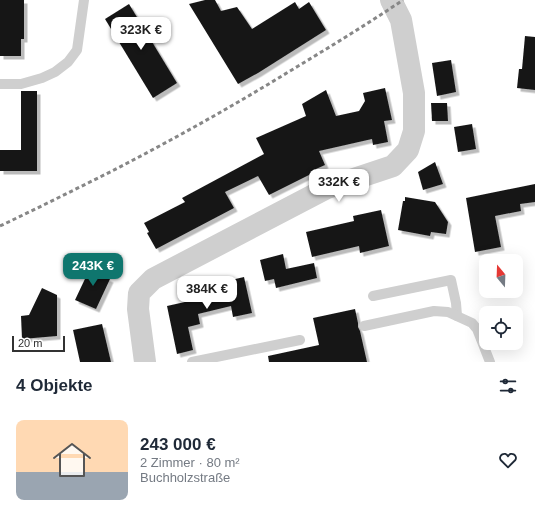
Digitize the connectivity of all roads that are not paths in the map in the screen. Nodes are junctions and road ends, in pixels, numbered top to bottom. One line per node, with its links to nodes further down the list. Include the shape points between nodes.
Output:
1 (84, 0): 3 (lane, via 77,50 68,62 42,78 21,84)
2 (391, 0): 8 (street, via 401,20 414,93 414,131 408,150 394,166 327,188 153,279 139,292 138,309)
3 (0, 84)
4 (373, 296): 5 (lane, via 451,280)
5 (457, 316): 6 (lane, via 434,311); 10 (lane, via 477,328)
6 (364, 326)
7 (300, 340): 9 (lane)
8 (145, 362)
9 (192, 362)
10 (490, 362)

